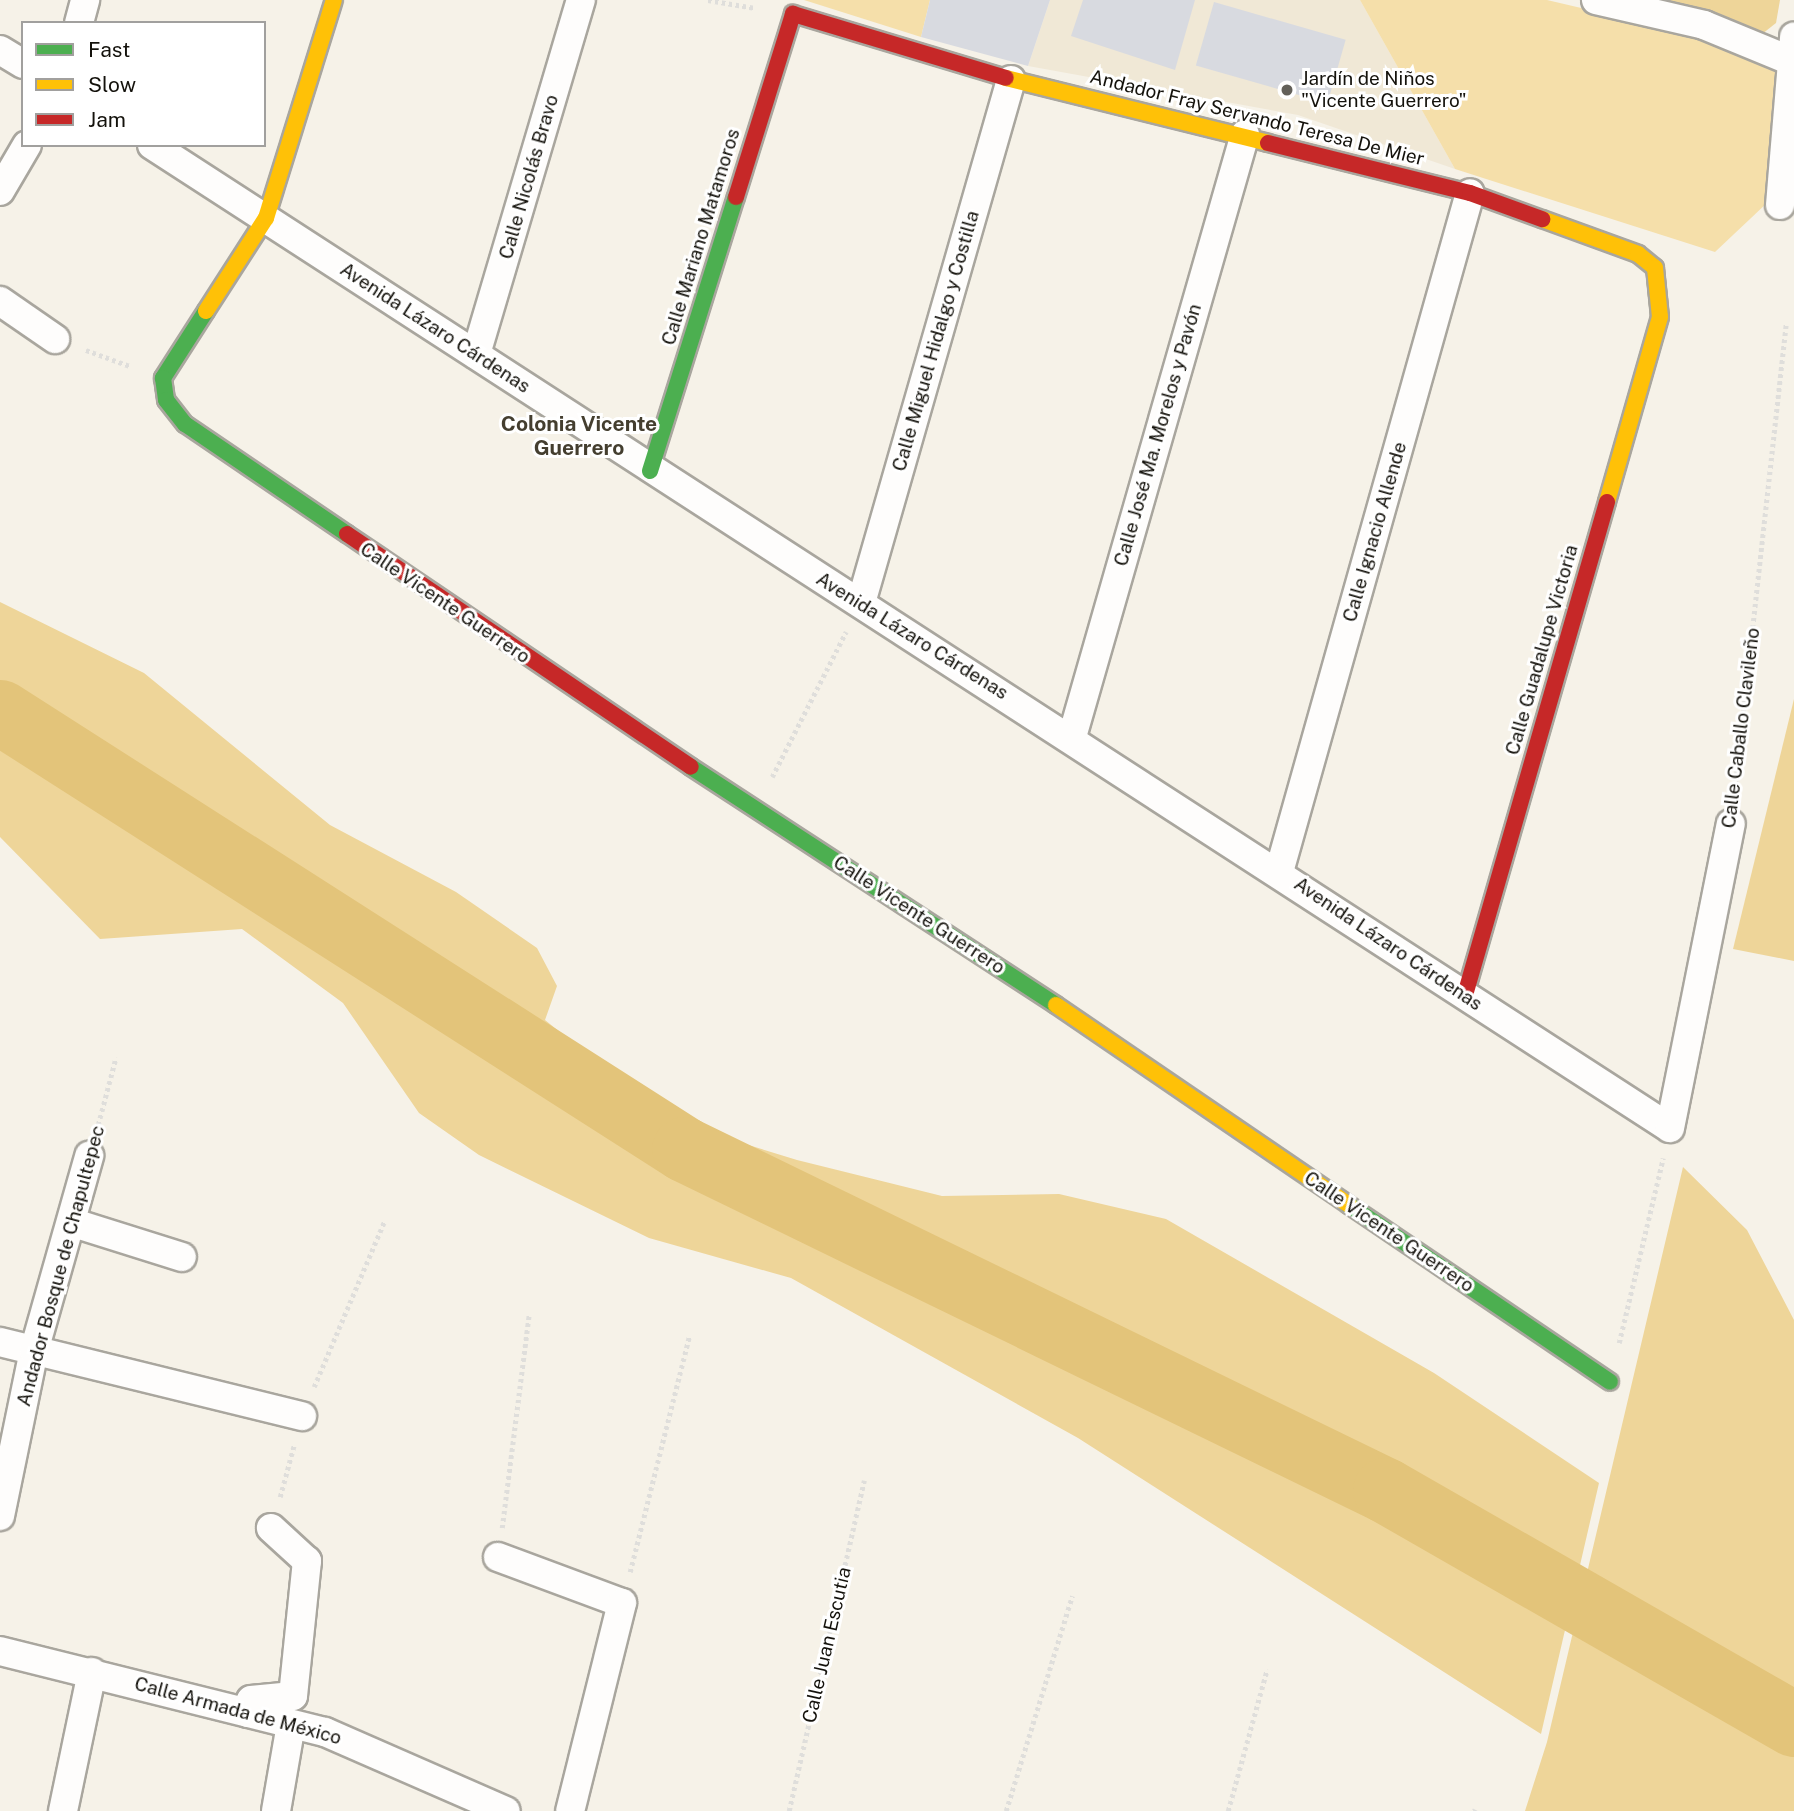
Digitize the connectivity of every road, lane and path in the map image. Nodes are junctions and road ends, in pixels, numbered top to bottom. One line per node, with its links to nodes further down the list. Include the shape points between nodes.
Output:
1 (85, 0): 7 (street)
2 (334, 0): 18 (street)
3 (581, 0): 23 (street, Calle Nicolás Bravo)
4 (711, 0): 6 (path)
5 (1596, 0): 8 (street)
6 (793, 14): 11 (street, Andador Fray Servando Teresa De Mier); 25 (street, Calle Mariano Matamoros)
7 (80, 21)
8 (1792, 48): 17 (street)
9 (0, 50): 10 (street)
10 (21, 63)
11 (1011, 80): 12 (street, Andador Fray Servando Teresa De Mier); 26 (street, Calle Miguel Hidalgo y Costilla)
12 (1245, 134): 16 (street, Andador Fray Servando Teresa De Mier); 27 (street, Calle José Ma. Morelos y Pavón)
13 (26, 147): 15 (street)
14 (155, 147): 18 (street, Avenida Lázaro Cárdenas)
15 (0, 191)
16 (1470, 193): 20 (street, Andador Fray Servando Teresa De Mier, via 1638,254 1655,268); 30 (street, Calle Ignacio Allende)
17 (1780, 205)
18 (266, 218): 23 (street, Avenida Lázaro Cárdenas); 24 (street)
19 (0, 301): 22 (street)
20 (1660, 317): 31 (street, Calle Guadalupe Victoria)
21 (1786, 323): 29 (path, Calle Caballo Clavileño)
22 (55, 339): 24 (path)
23 (476, 354): 25 (street, Avenida Lázaro Cárdenas)
24 (163, 378): 28 (street, Calle Vicente Guerrero, via 166,400 185,424 223,454)
25 (650, 471): 26 (street, Avenida Lázaro Cárdenas)
26 (861, 603): 27 (street, Avenida Lázaro Cárdenas); 28 (path)
27 (1072, 737): 30 (street, Avenida Lázaro Cárdenas)
28 (755, 810): 42 (street, Calle Vicente Guerrero, via 957,937)
29 (1731, 824): 33 (street, Calle Caballo Clavileño)
30 (1279, 872): 31 (street, Avenida Lázaro Cárdenas)
31 (1465, 995): 33 (street, Avenida Lázaro Cárdenas)
32 (116, 1057): 34 (path, Andador Bosque de Chapultepec)
33 (1670, 1128): 42 (path)
34 (89, 1156): 36 (street, Andador Bosque de Chapultepec)
35 (385, 1220): 43 (path)
36 (74, 1223): 37 (street); 41 (street, Andador Bosque de Chapultepec)
37 (182, 1257)
38 (529, 1315): 47 (path)
39 (689, 1337): 49 (path)
40 (0, 1342): 41 (street)
41 (34, 1351): 43 (street); 45 (street, Andador Bosque de Chapultepec)
42 (1610, 1382)
43 (302, 1416): 46 (path)
44 (864, 1480): 59 (path, Calle Juan Escutia)
45 (0, 1516)
46 (271, 1528): 53 (street, via 307,1561 293,1696 251,1700)
47 (498, 1557): 49 (street)
48 (1072, 1596): 60 (path)
49 (622, 1603): 58 (street)
50 (0, 1651): 52 (street, Calle Armada de México)
51 (1267, 1669): 61 (path)
52 (92, 1672): 53 (street, Calle Armada de México); 55 (street)
53 (248, 1713): 54 (street, Calle Armada de México)
54 (291, 1724): 56 (street); 57 (street, Calle Armada de México, via 351,1741)
55 (63, 1811)
56 (276, 1811)
57 (506, 1811)
58 (570, 1811)
59 (789, 1811)
60 (1006, 1811)
61 (1228, 1811)

